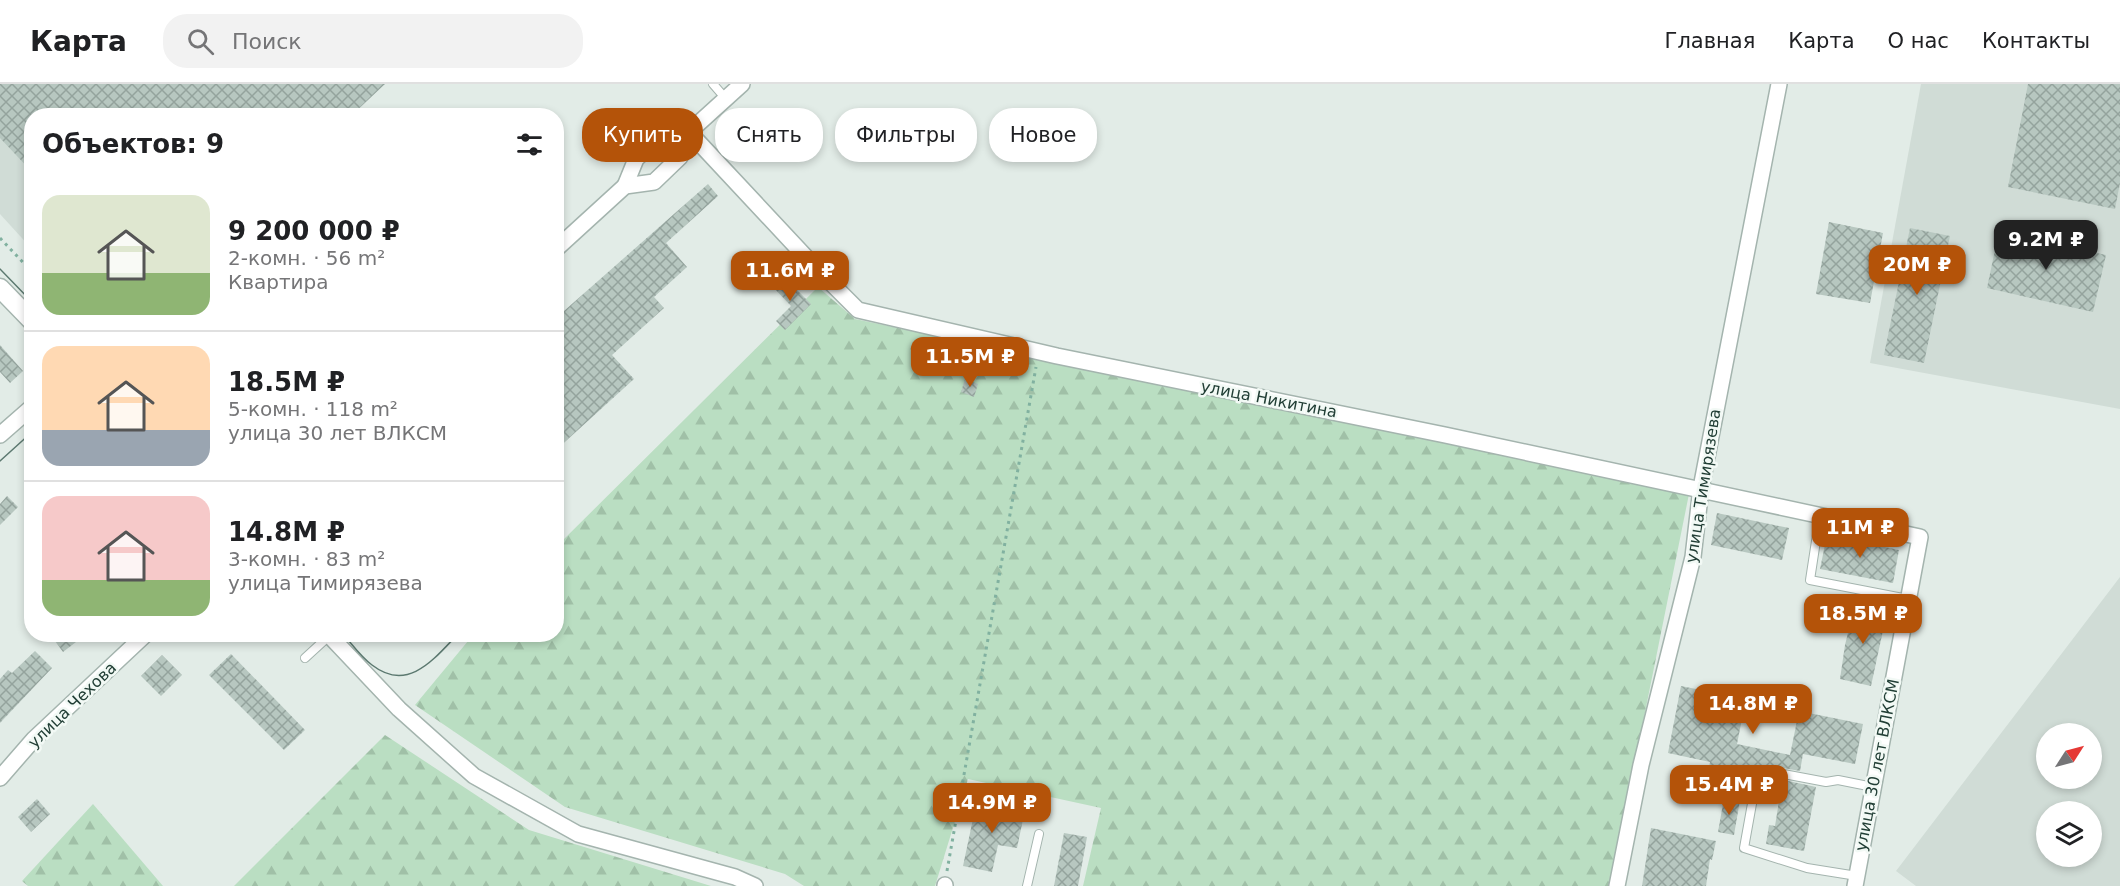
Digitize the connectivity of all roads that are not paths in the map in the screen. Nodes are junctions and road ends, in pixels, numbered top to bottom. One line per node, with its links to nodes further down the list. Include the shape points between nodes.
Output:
1 (713, 84): 4 (lane)
2 (742, 84): 4 (street)
3 (1779, 84): 15 (street, улица Тимирязева)
4 (726, 99): 5 (street)
5 (703, 120)
6 (703, 147): 15 (street, улица Никитина, via 858,310)
7 (635, 162): 9 (street)
8 (675, 162): 9 (street, via 654,182)
9 (625, 186): 10 (street)
10 (564, 242)
11 (0, 288): 12 (street)
12 (24, 313)
13 (24, 414): 14 (street)
14 (0, 435)
15 (1701, 488): 16 (street, улица Никитина); 29 (street, улица Тимирязева, via 1693,557 1641,765)
16 (1820, 515): 17 (street, улица Никитина); 18 (lane, via 1810,580)
17 (1920, 537): 18 (street, улица 30 лет ВЛКСМ)
18 (1908, 599): 24 (street, улица 30 лет ВЛКСМ)
19 (137, 642): 23 (street, улица Чехова, via 34,739)
20 (322, 642): 22 (lane)
21 (336, 642): 27 (street, via 399,709 474,776 578,834 735,877)
22 (305, 658)
23 (0, 778)
24 (1873, 787): 26 (street, улица 30 лет ВЛКСМ); 26 (lane, via 1778,773 1755,787 1744,848)
25 (1039, 834): 28 (lane)
26 (1856, 881)
27 (754, 886)
28 (1027, 886)
29 (1617, 886)

